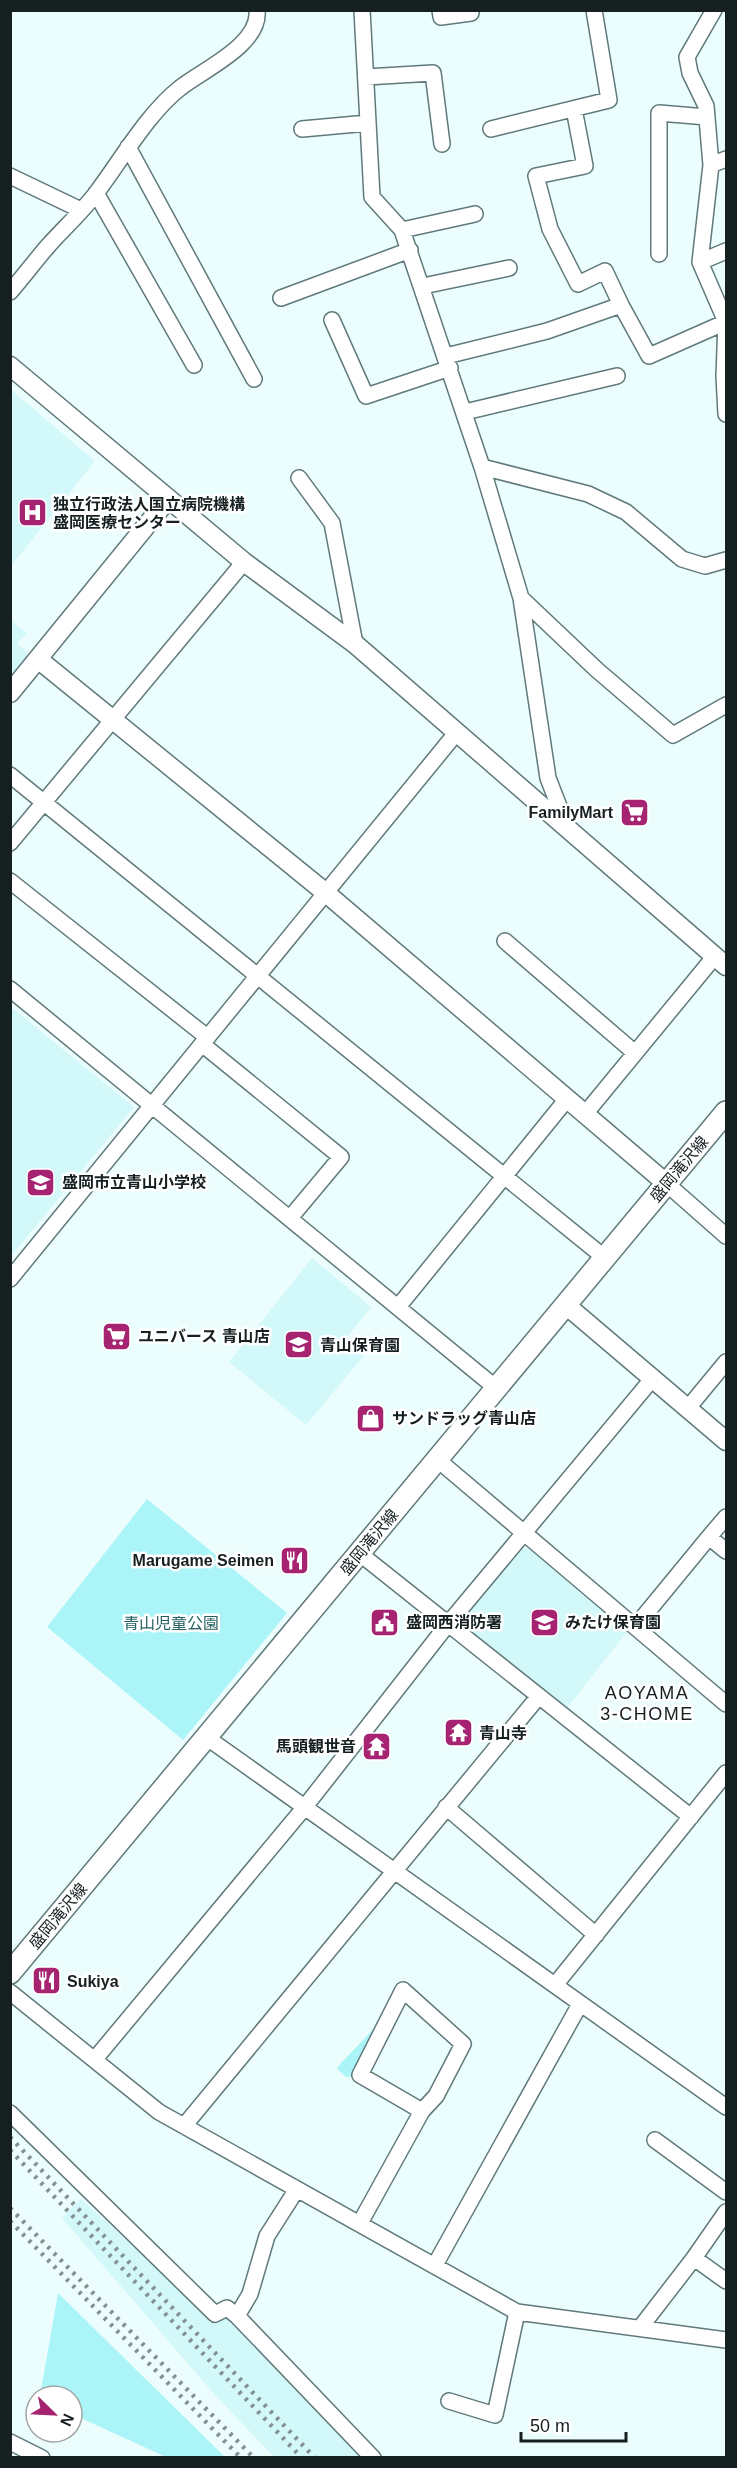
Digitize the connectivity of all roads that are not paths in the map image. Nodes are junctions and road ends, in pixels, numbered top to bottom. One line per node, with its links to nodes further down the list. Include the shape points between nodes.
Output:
1 (257, 10): 14 (street, via 258,18 233,52 178,89)
2 (362, 10): 7 (street)
3 (440, 10): 6 (street, via 441,16)
4 (594, 10): 8 (street, via 609,100)
5 (714, 10): 9 (street, via 687,57 706,106)
6 (471, 13)
7 (366, 77): 10 (street); 13 (street, via 433,73)
8 (574, 108): 12 (street); 30 (street, via 585,166 536,176 550,229 578,284 605,271)
9 (706, 117): 16 (street); 24 (street, via 659,113)
10 (368, 123): 11 (street); 21 (street, via 372,197)
11 (302, 129)
12 (491, 129)
13 (442, 144)
14 (128, 147): 18 (street); 37 (street)
15 (726, 159): 16 (street)
16 (711, 165): 25 (street)
17 (10, 176): 19 (street)
18 (96, 193): 19 (street); 34 (street)
19 (81, 210): 28 (street)
20 (475, 214): 21 (street)
21 (402, 230): 22 (street)
22 (410, 250): 27 (street); 29 (street)
23 (726, 252): 25 (street)
24 (659, 254)
25 (700, 262): 32 (street)
26 (509, 267): 27 (street)
27 (423, 286): 33 (street)
28 (10, 292)
29 (281, 298)
30 (621, 305): 32 (street, via 649,357); 33 (street)
31 (332, 320): 33 (street, via 366,396)
32 (726, 322): 39 (street)
33 (448, 362): 38 (street)
34 (194, 365)
35 (10, 366): 42 (street)
36 (617, 376): 38 (street)
37 (254, 379)
38 (465, 412): 40 (street)
39 (726, 414)
40 (482, 467): 43 (street, via 588,494 626,512 682,559 705,566); 45 (street)
41 (299, 478): 46 (street, via 332,523)
42 (168, 500): 44 (street); 47 (street)
43 (726, 560)
44 (244, 562): 46 (street); 50 (street)
45 (521, 598): 49 (street, via 673,735); 54 (street, via 548,778)
46 (355, 644): 51 (street)
47 (38, 659): 48 (street); 50 (street)
48 (10, 693)
49 (726, 705)
50 (113, 720): 53 (street); 57 (street)
51 (457, 732): 54 (street); 57 (street)
52 (10, 775): 53 (street)
53 (44, 802): 55 (street); 60 (street)
54 (567, 827): 59 (street)
55 (10, 843)
56 (10, 881): 62 (street)
57 (326, 893): 60 (street); 64 (street)
58 (506, 941): 63 (street)
59 (721, 961): 63 (street)
60 (257, 976): 62 (street); 68 (street)
61 (10, 989): 65 (street)
62 (204, 1041): 65 (street); 70 (street, via 341,1157)
63 (635, 1053): 67 (street)
64 (567, 1099): 67 (street); 68 (street)
65 (152, 1105): 70 (street); 73 (street)
66 (726, 1112): 69 (main road, 盛岡滝沢線)
67 (585, 1114): 69 (street)
68 (504, 1177): 72 (street); 75 (street)
69 (667, 1184): 71 (street); 72 (main road, 盛岡滝沢線)
70 (290, 1218): 75 (street)
71 (726, 1236)
72 (605, 1258): 74 (main road, 盛岡滝沢線)
73 (10, 1279)
74 (566, 1305): 77 (street); 78 (main road, 盛岡滝沢線)
75 (398, 1307): 78 (street)
76 (726, 1362): 79 (street)
77 (652, 1378): 79 (street); 83 (street)
78 (496, 1388): 81 (main road, 盛岡滝沢線)
79 (688, 1408): 80 (street)
80 (726, 1441)
81 (438, 1460): 83 (street); 86 (main road, 盛岡滝沢線)
82 (726, 1517): 84 (street)
83 (524, 1533): 87 (street); 88 (street)
84 (709, 1537): 85 (street); 88 (street)
85 (726, 1551)
86 (359, 1553): 87 (street); 91 (main road, 盛岡滝沢線)
87 (448, 1624): 89 (street); 94 (street)
88 (635, 1627): 90 (street)
89 (539, 1696): 93 (street); 95 (street)
90 (726, 1702)
91 (206, 1737): 94 (street); 98 (main road, 盛岡滝沢線)
92 (726, 1773): 95 (street)
93 (446, 1807): 96 (street); 97 (street)
94 (304, 1808): 96 (street); 102 (street)
95 (691, 1817): 97 (street)
96 (393, 1870): 99 (street); 106 (street)
97 (596, 1935): 99 (street)
98 (10, 1973)
99 (555, 1985): 101 (street)
100 (10, 1992): 102 (street)
101 (580, 2004): 103 (street); 113 (street)
102 (95, 2059): 106 (street, via 159,2112)
103 (726, 2107)
104 (422, 2111): 104 (street, via 360,2076 403,1990 463,2044 436,2096); 111 (street)
105 (10, 2113): 116 (street, via 215,2314 227,2308)
106 (184, 2126): 108 (street)
107 (655, 2140): 109 (street)
108 (297, 2189): 111 (street); 116 (street, via 267,2236 250,2294)
109 (726, 2192)
110 (726, 2212): 112 (street)
111 (360, 2223): 113 (street)
112 (694, 2258): 114 (street); 117 (street)
113 (435, 2265): 115 (street)
114 (726, 2281)
115 (517, 2312): 117 (street); 119 (street, via 495,2415)
116 (237, 2316): 122 (street)
117 (640, 2328): 118 (street)
118 (726, 2340)
119 (449, 2401)
120 (10, 2442): 121 (street)
121 (42, 2457)
122 (373, 2457)

